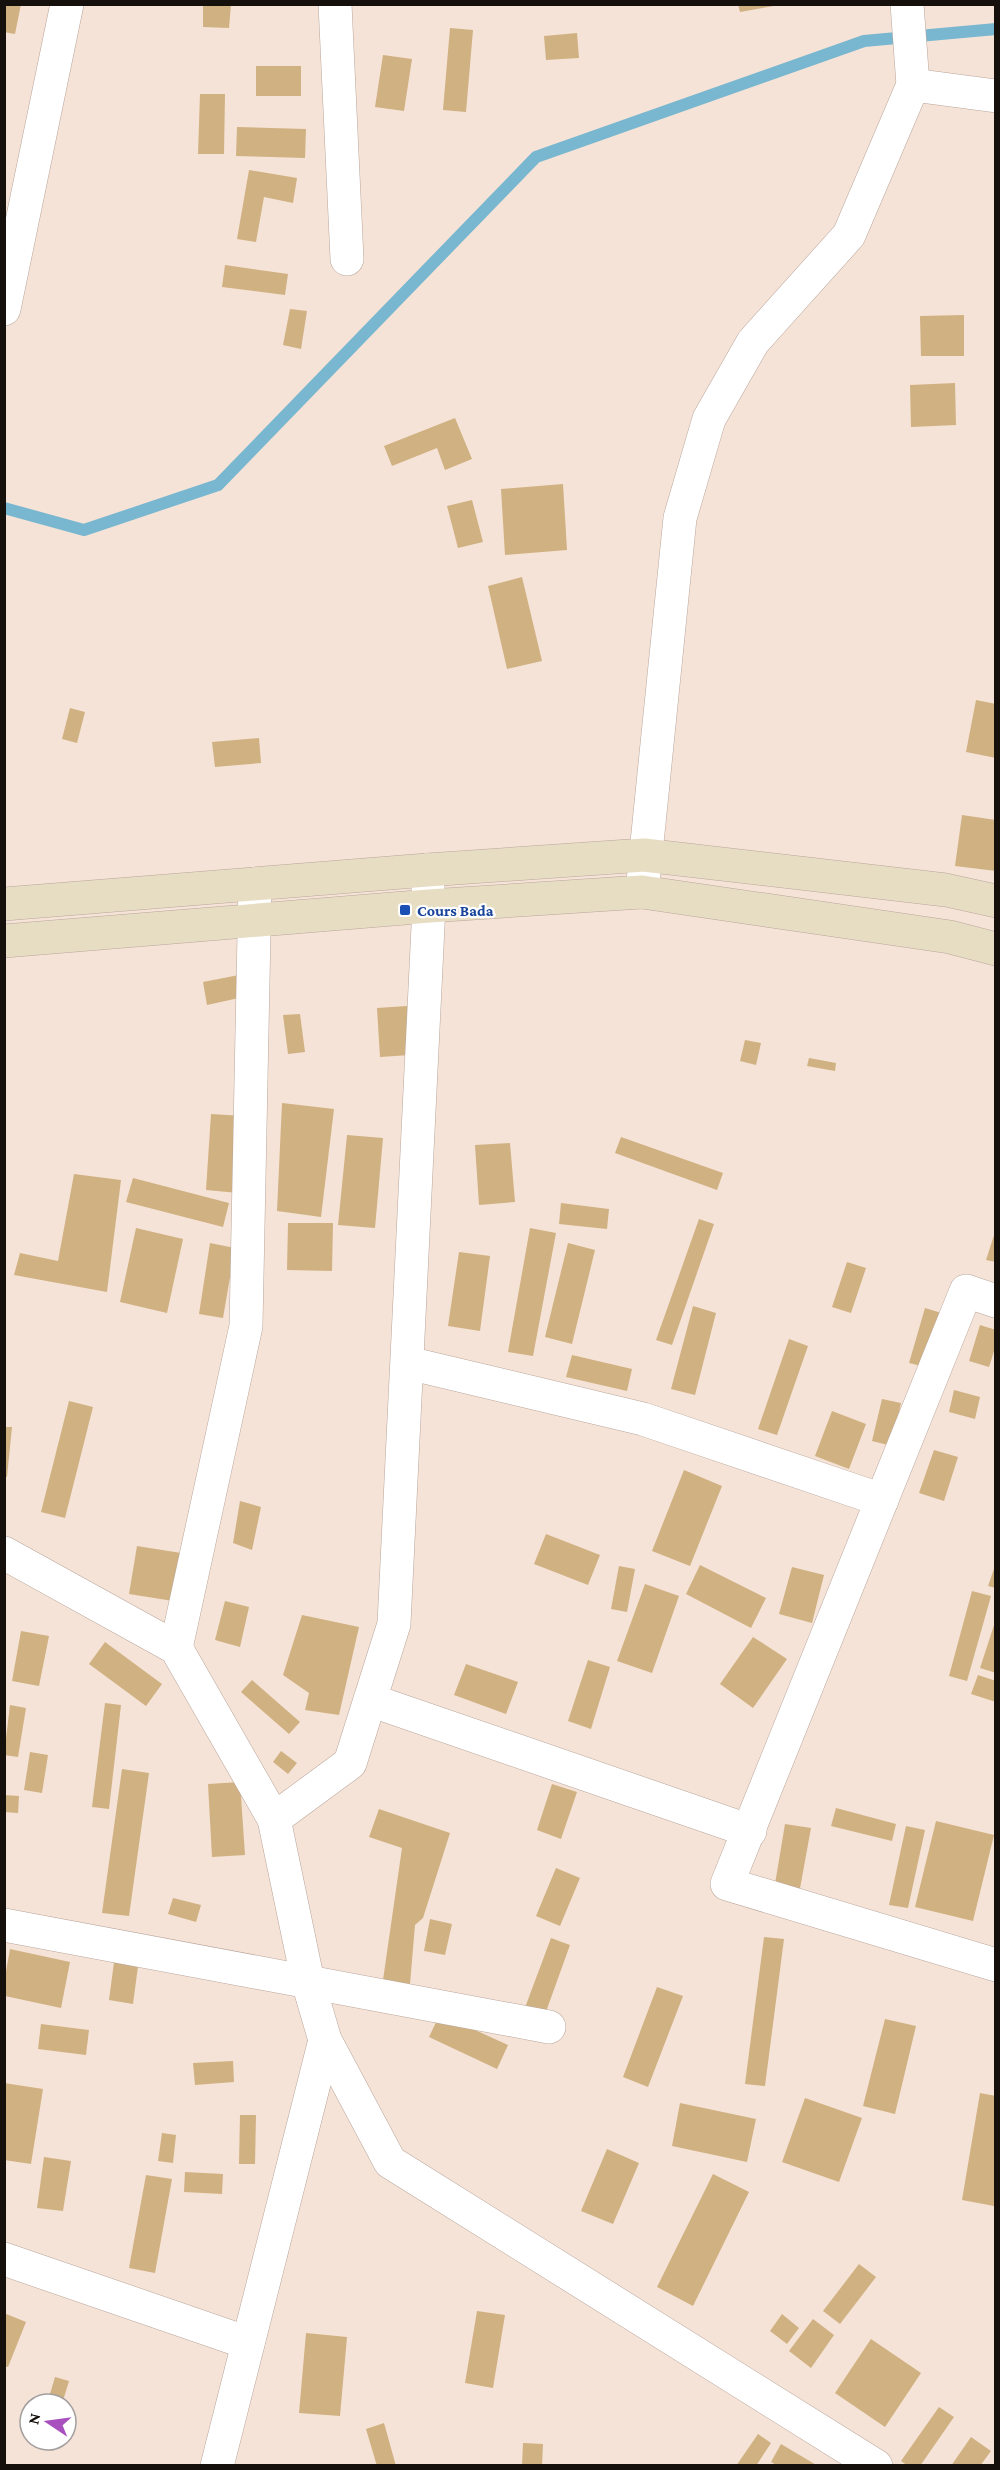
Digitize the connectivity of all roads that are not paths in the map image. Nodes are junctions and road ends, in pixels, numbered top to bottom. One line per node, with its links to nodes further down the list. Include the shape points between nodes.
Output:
1 (67, 4): 7 (street)
2 (335, 4): 6 (street)
3 (907, 4): 4 (street)
4 (913, 85): 5 (street); 8 (street, via 849,235 753,342 709,419 680,518)
5 (996, 96)
6 (346, 259)
7 (4, 309)
8 (644, 855): 9 (main road); 11 (street); 12 (main road, via 946,890)
9 (427, 870): 10 (main road); 14 (street)
10 (255, 884): 13 (main road); 15 (street)
11 (642, 892): 14 (main road); 17 (main road, via 950,937)
12 (996, 901)
13 (4, 904)
14 (429, 906): 15 (main road); 19 (street)
15 (254, 920): 16 (main road); 22 (street, via 246,1326)
16 (4, 941)
17 (996, 949)
18 (996, 1301): 20 (street, via 966,1291)
19 (408, 1363): 20 (street, via 643,1419); 23 (street, via 394,1624)
20 (882, 1500): 25 (street)
21 (4, 1553): 22 (street)
22 (176, 1648): 24 (street)
23 (370, 1700): 24 (street, via 350,1763); 25 (street)
24 (274, 1819): 28 (street)
25 (750, 1830): 27 (street, via 727,1884)
26 (4, 1925): 28 (street)
27 (996, 1965)
28 (308, 1982): 29 (street); 30 (street)
29 (549, 2027)
30 (325, 2040): 32 (street); 33 (street, via 390,2162)
31 (4, 2259): 32 (street)
32 (248, 2343): 34 (street)
33 (869, 2464)
34 (217, 2466)

